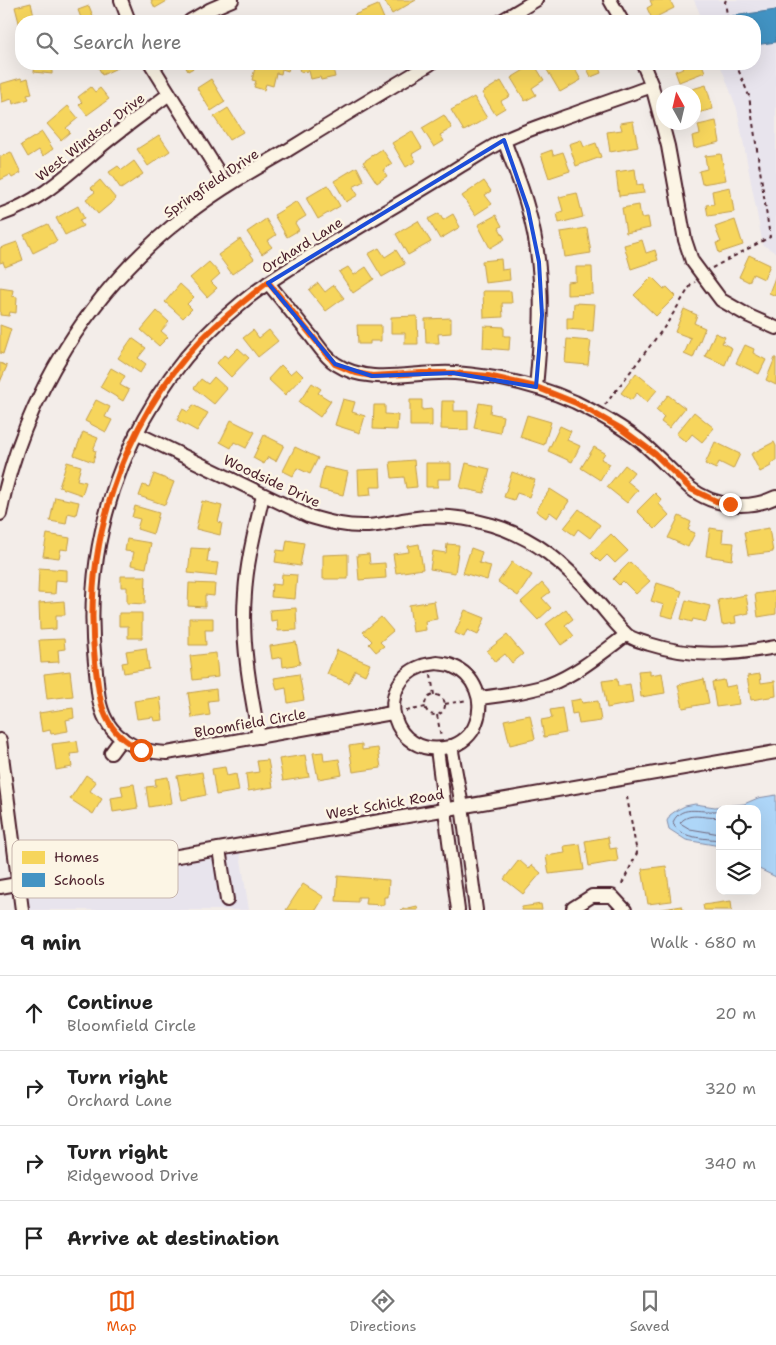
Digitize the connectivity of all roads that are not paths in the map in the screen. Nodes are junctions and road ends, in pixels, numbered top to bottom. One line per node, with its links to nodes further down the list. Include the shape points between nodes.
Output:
1 (121, 0): 5 (street)
2 (232, 0): 6 (street)
3 (536, 0): 7 (street)
4 (610, 0): 8 (street)
5 (127, 15)
6 (200, 15)
7 (511, 15)
8 (619, 15)
9 (155, 70): 13 (street)
10 (420, 70): 15 (street, Springfield Drive)
11 (645, 70): 12 (street)
12 (652, 86): 14 (street, Orchard Lane); 18 (street, via 692,261 721,300)
13 (169, 94): 15 (street); 16 (street, West Windsor Drive, via 52,188)
14 (504, 140): 17 (street, Orchard Lane); 19 (street, via 528,208 539,262 542,315)
15 (227, 186): 23 (street, Springfield Drive, via 151,245 105,294 77,330 24,431)
16 (0, 215)
17 (268, 282): 19 (street, via 335,364 356,373 372,376 453,373 488,376); 20 (street, Orchard Lane, via 202,340 167,382)
18 (776, 328)
19 (536, 387): 22 (street, via 598,414 638,440 691,489 716,501 743,505)
20 (136, 433): 21 (street, Woodside Drive); 28 (street, Orchard Lane, via 109,501 93,587 92,639 100,703 104,716)
21 (263, 495): 24 (street, Woodside Drive, via 308,516 338,524 369,526 440,516 468,519 504,529 556,558); 29 (street, via 248,566 244,621 247,669)
22 (776, 497)
23 (0, 514)
24 (626, 635): 25 (street, Woodside Drive, via 662,648 699,654 741,653); 26 (street, via 581,668 550,684)
25 (776, 647)
26 (480, 698): 27 (street, via 465,674 452,666 429,664 409,673 399,684); 31 (street, via 477,722 472,731 464,739)
27 (392, 713): 29 (street, Bloomfield Circle); 31 (street, via 403,734 422,747)
28 (120, 737): 29 (street, Bloomfield Circle, via 141,750 167,753); 33 (street)
29 (259, 737)
30 (0, 740): 36 (street)
31 (443, 748): 34 (street); 35 (street)
32 (776, 752): 34 (street, West Schick Road)
33 (111, 753)
34 (462, 806): 35 (street, West Schick Road); 41 (street)
35 (444, 809): 37 (street, West Schick Road); 40 (street)
36 (12, 840)
37 (219, 849): 38 (street, West Schick Road); 39 (street)
38 (178, 856)
39 (227, 900)
40 (458, 910)
41 (476, 910)
42 (573, 910): 43 (street, via 592,896 612,896)
43 (625, 910)

